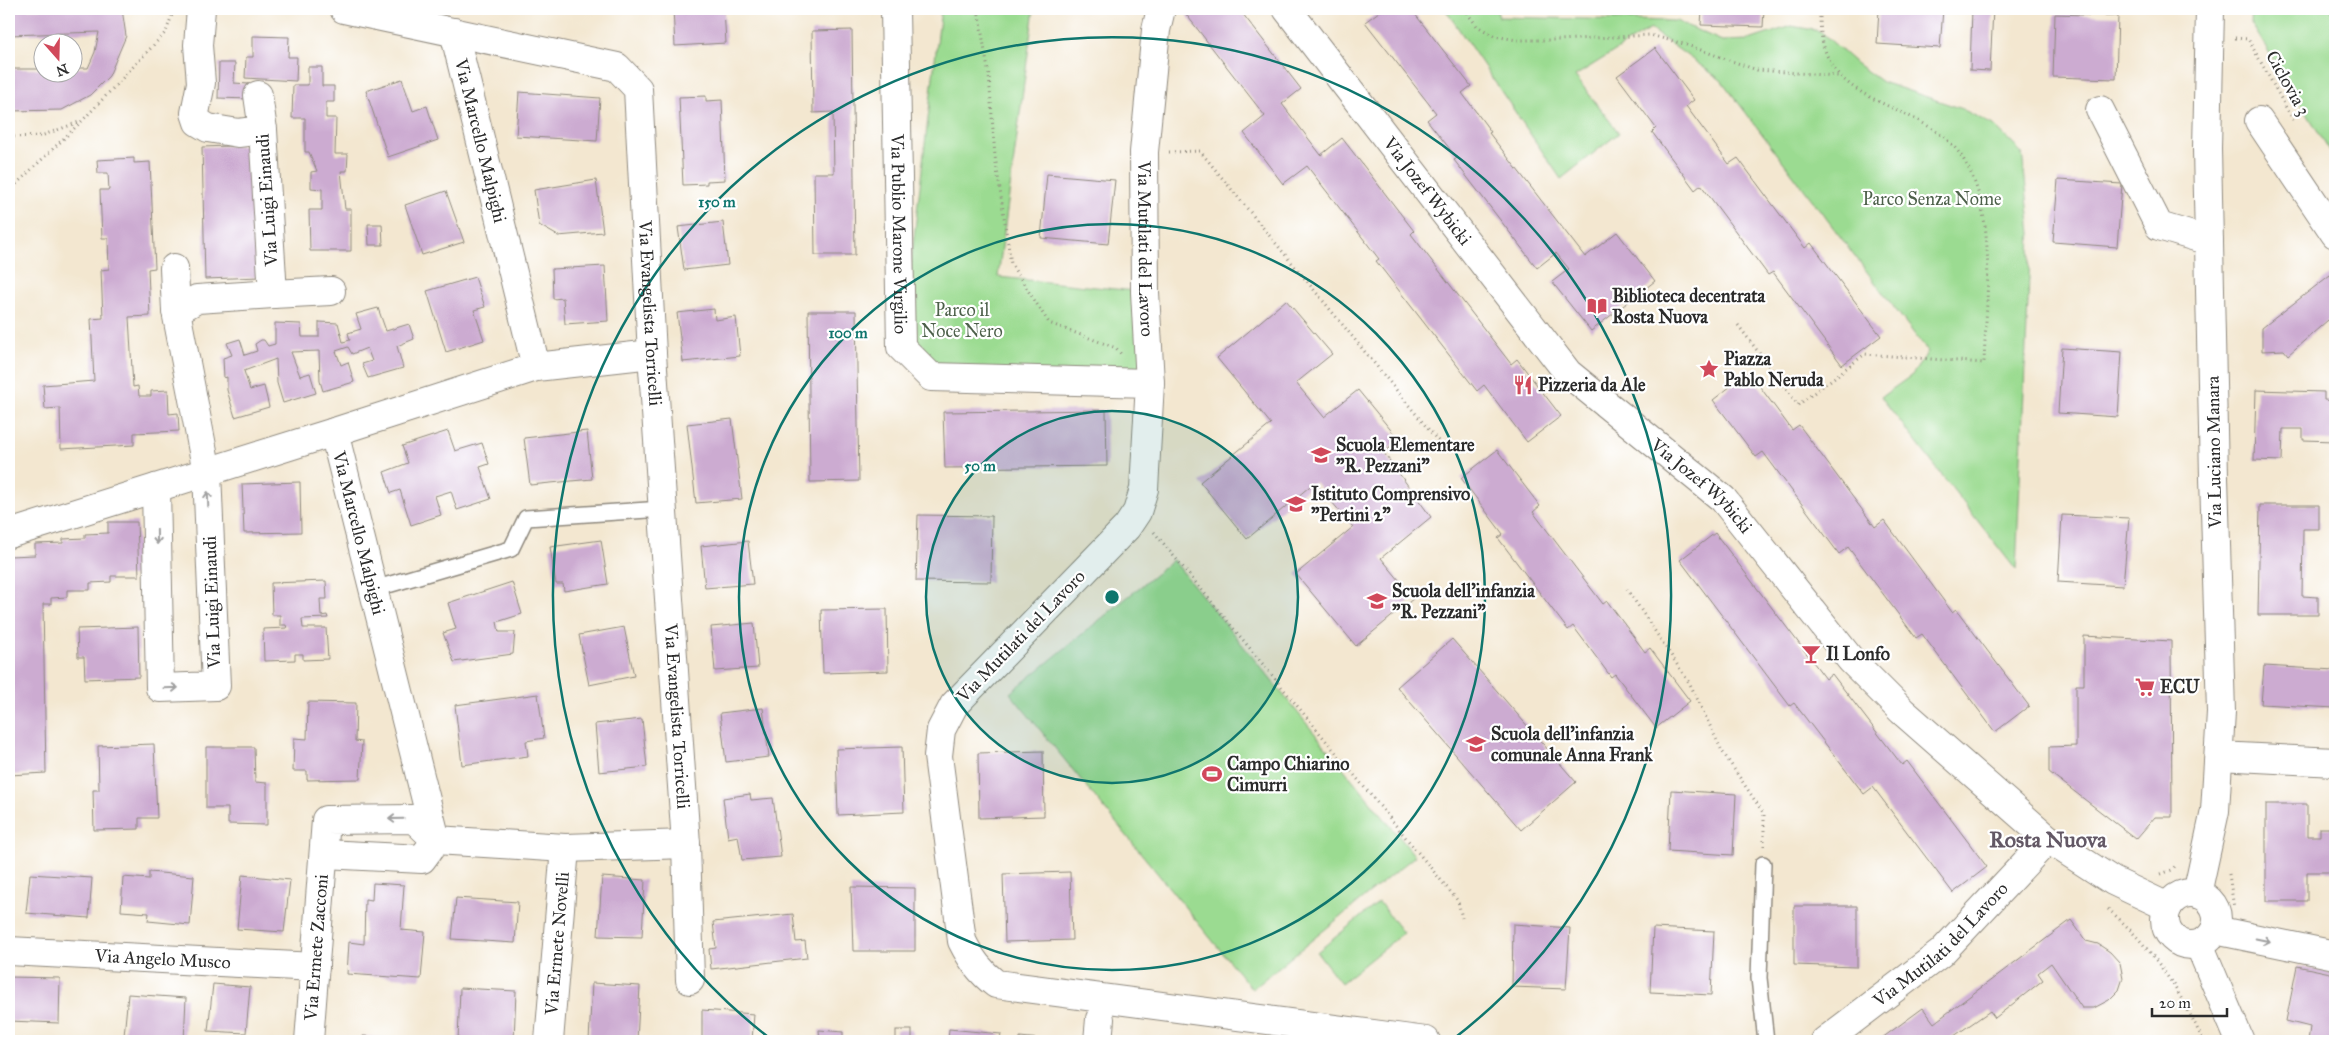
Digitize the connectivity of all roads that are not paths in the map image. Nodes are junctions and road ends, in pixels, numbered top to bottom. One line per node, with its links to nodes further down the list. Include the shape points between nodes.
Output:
1 (201, 9): 11 (street, via 198,45 201,83 194,113 198,122 208,128 238,133)
2 (344, 9): 7 (street, Via Evangelista Torricelli)
3 (895, 9): 20 (street, Via Publio Marone Virgilio, via 901,347 931,376)
4 (1161, 9): 20 (street, Via Mutilati del Lavoro, via 1144,152 1145,292)
5 (1286, 9): 29 (street, Via Jozef Wybicki, via 1568,373 1723,499 1851,660 1902,711)
6 (2210, 9): 13 (street, Via Luciano Manara)
7 (454, 32): 18 (street, Via Evangelista Torricelli, via 617,67 638,89); 19 (street, Via Marcello Malpighi)
8 (258, 95): 11 (street, Via Luigi Einaudi)
9 (2100, 110): 13 (street, via 2159,226)
10 (2259, 121): 12 (street)
11 (263, 130): 16 (street, Via Luigi Einaudi)
12 (2335, 234)
13 (2209, 241): 27 (street, Via Luciano Manara, via 2221,712)
14 (174, 268): 17 (street, Via Luigi Einaudi)
15 (331, 291): 16 (street)
16 (273, 294): 17 (street, via 197,299)
17 (176, 311): 22 (street, Via Luigi Einaudi)
18 (652, 354): 19 (street, Via Marcello Malpighi); 24 (street, Via Evangelista Torricelli)
19 (536, 367): 21 (street, Via Marcello Malpighi)
20 (1150, 383): 42 (street, Via Mutilati del Lavoro, via 1144,489 1137,512 1127,527 954,705 941,730 938,756 962,940 982,973 996,984)
21 (334, 432): 22 (street); 26 (street, Via Marcello Malpighi)
22 (207, 472): 23 (street); 23 (street, Via Luigi Einaudi, one-way to 22, via 160,688 216,686)
23 (156, 488): 25 (street)
24 (663, 509): 26 (lane, via 526,518 511,549); 31 (street, Via Evangelista Torricelli)
25 (9, 534)
26 (374, 589): 30 (street, Via Marcello Malpighi)
27 (2219, 756): 28 (street); 35 (street, Via Luciano Manara, via 2216,811)
28 (2335, 762)
29 (2048, 839): 36 (street, Via Jozef Wybicki, via 2113,881); 47 (street, Via Mutilati del Lavoro, via 1941,953)
30 (436, 840): 32 (street); 33 (street, via 422,859); 33 (street, Via Ermete Zacconi, one-way to 33, via 414,819 326,820)
31 (686, 844): 32 (street); 41 (street, Via Evangelista Torricelli)
32 (565, 848): 44 (street, Via Ermete Novelli)
33 (325, 854): 40 (street, Via Ermete Zacconi)
34 (1763, 864): 46 (lane, via 1759,978)
35 (2197, 894): 36 (street, via 2180,895); 37 (street, via 2204,896 2215,908 2217,922)
36 (2168, 907): 37 (street, via 2166,924 2174,939 2190,946)
37 (2207, 937): 39 (street, one-way to 39); 48 (street)
38 (9, 951): 40 (street, Via Angelo Musco)
39 (2335, 955)
40 (316, 967): 43 (street, Via Ermete Zacconi)
41 (690, 980)
42 (1315, 1035): 45 (street, Via Mutilati del Lavoro)
43 (309, 1041)
44 (549, 1041)
45 (1426, 1041)
46 (1766, 1041)
47 (1825, 1041)
48 (2240, 1041)

